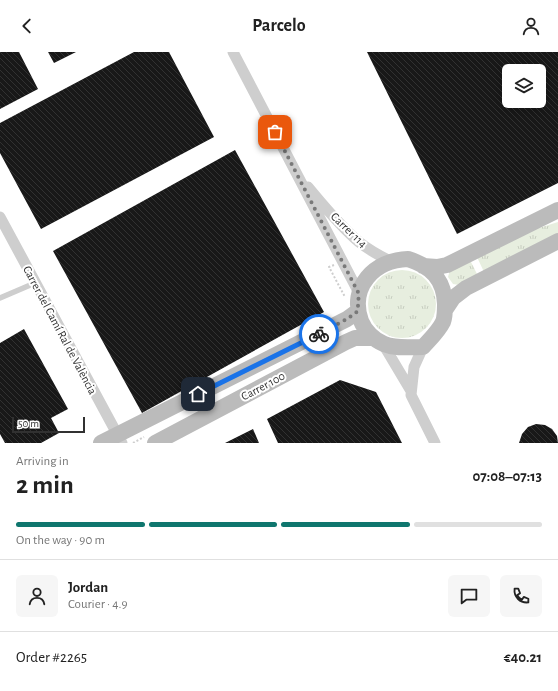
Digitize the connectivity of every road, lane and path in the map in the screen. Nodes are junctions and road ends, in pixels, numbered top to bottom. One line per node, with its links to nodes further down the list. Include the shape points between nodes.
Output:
1 (233, 52): 2 (street, Carrer 114)
2 (296, 173): 6 (street, Carrer 114, via 359,242); 10 (street, Carrer 114)
3 (558, 210): 8 (street, via 447,265)
4 (0, 217): 9 (street, Carrer del Camí Ral de València)
5 (558, 241): 12 (street, via 466,288 453,298)
6 (392, 262): 8 (street, via 408,259); 10 (street, via 378,267)
7 (337, 264): 10 (path, via 329,267)
8 (423, 266): 12 (street, via 432,272 441,284)
9 (35, 283): 11 (lane); 17 (street, Carrer del Camí Ral de València)
10 (354, 294): 13 (street)
11 (0, 298)
12 (445, 310): 15 (street, via 444,320)
13 (358, 311): 14 (street, via 363,327); 17 (street, Carrer 100)
14 (379, 341): 15 (street, via 397,348); 16 (street); 21 (street, Carrer 100, via 355,338 346,342)
15 (423, 347): 16 (street, via 414,368)
16 (411, 390): 22 (street, via 411,395)
17 (119, 439): 19 (street, Carrer 100)
18 (136, 441): 20 (path)
19 (101, 443)
20 (133, 443)
21 (155, 443)
22 (435, 443)

